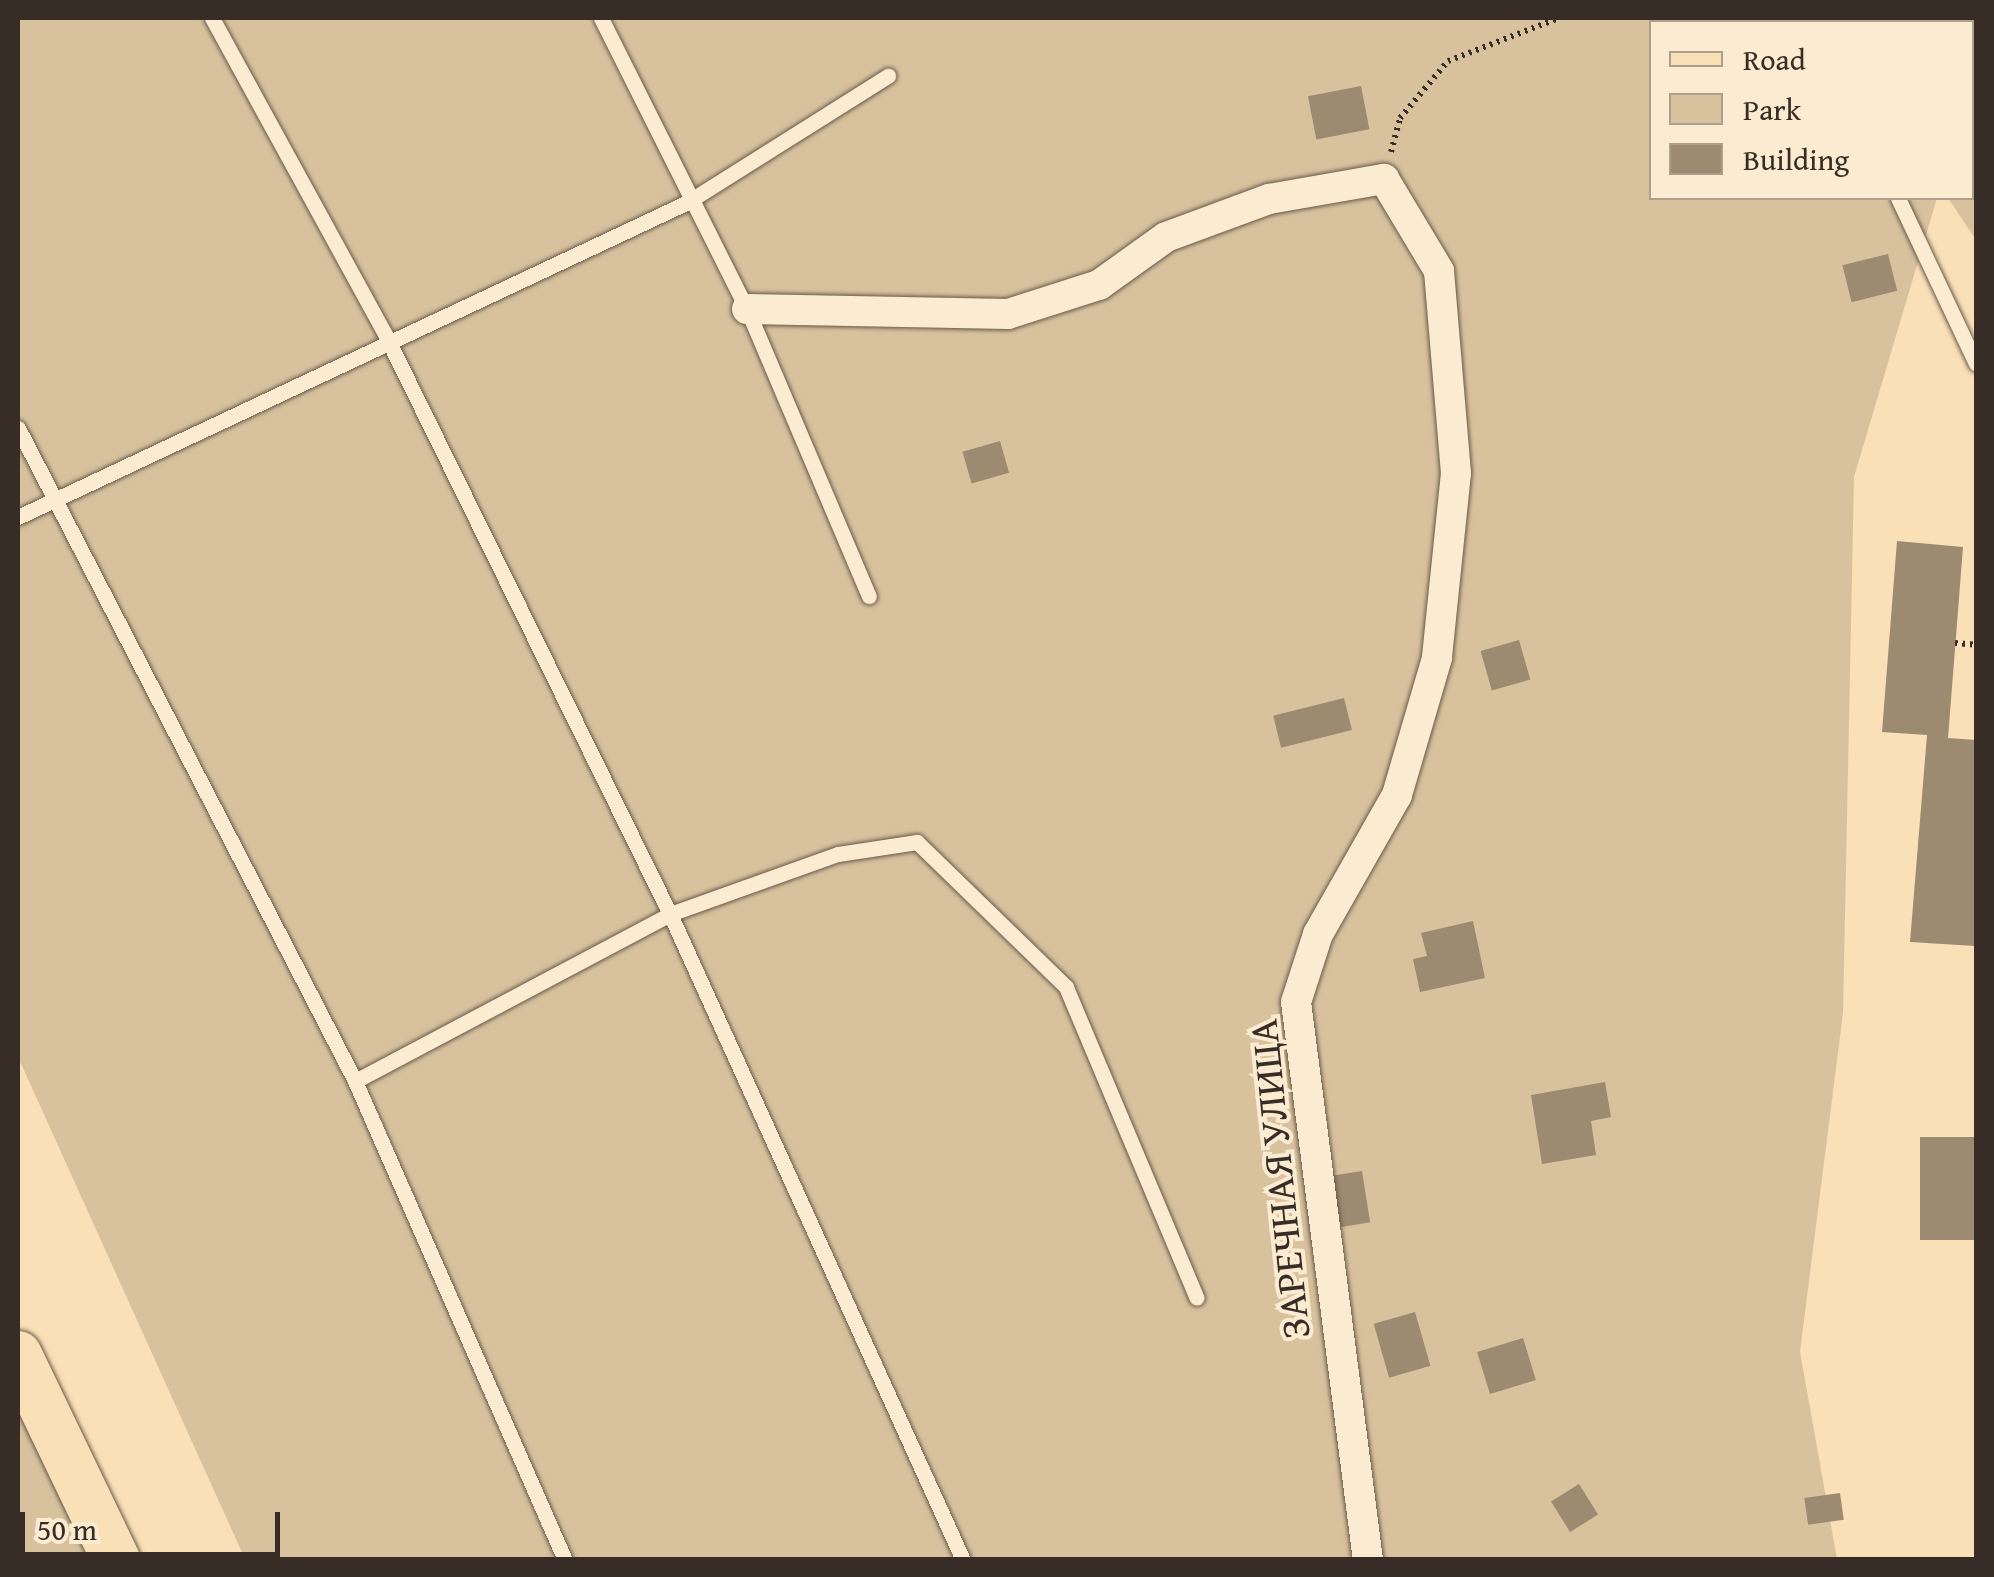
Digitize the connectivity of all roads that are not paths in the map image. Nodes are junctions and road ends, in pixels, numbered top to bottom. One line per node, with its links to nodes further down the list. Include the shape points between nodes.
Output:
1 (212, 18): 7 (lane)
2 (600, 18): 5 (lane)
3 (888, 76): 5 (lane)
4 (1899, 200): 8 (lane)
5 (686, 203): 6 (lane); 7 (lane)
6 (747, 309): 12 (lane); 20 (street, ЗАРЕЧНАЯ УЛИЦА, via 1008,314 1099,285 1166,237 1270,198 1384,179 1439,271 1456,473 1439,640 1397,795 1318,934 1296,1002)
7 (388, 340): 10 (lane); 13 (lane)
8 (1976, 364)
9 (18, 428): 10 (lane)
10 (52, 501): 11 (lane); 14 (lane)
11 (18, 517)
12 (869, 596)
13 (670, 914): 14 (lane); 15 (lane, via 838,854 916,842 1066,987); 19 (lane)
14 (355, 1081): 18 (lane)
15 (1197, 1298)
16 (18, 1355): 17 (main road)
17 (116, 1560)
18 (565, 1560)
19 (963, 1560)
20 (1368, 1560)

